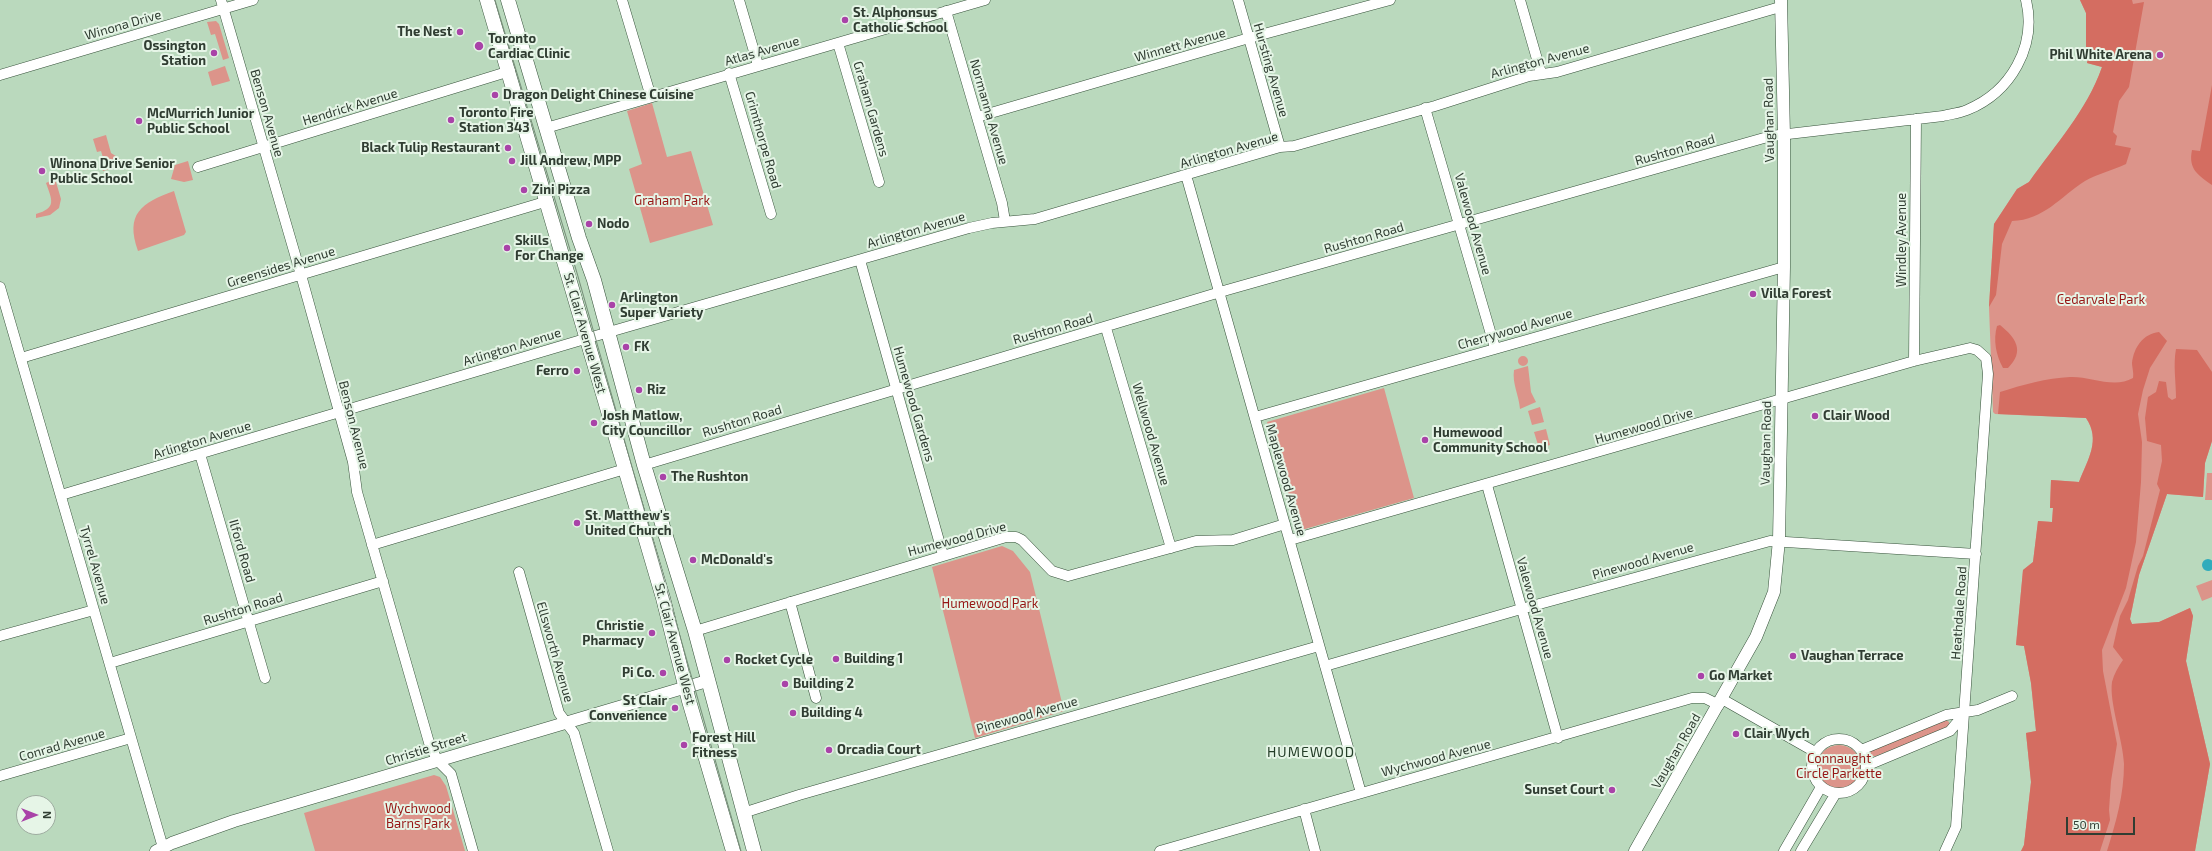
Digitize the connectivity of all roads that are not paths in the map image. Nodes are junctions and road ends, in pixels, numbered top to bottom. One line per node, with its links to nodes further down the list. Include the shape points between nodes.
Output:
1 (253, 0): 12 (street, Winona Drive)
2 (487, 0): 17 (main road, St. Clair Avenue West)
3 (508, 0): 25 (main road, St. Clair Avenue West)
4 (622, 0): 21 (street)
5 (739, 0): 16 (street)
6 (983, 0): 13 (street, Atlas Avenue)
7 (1238, 0): 14 (street, Hursting Avenue)
8 (1390, 0): 14 (street, Winnett Avenue)
9 (1520, 0): 19 (street)
10 (2026, 0): 24 (street, Rushton Road, via 2028,30 2024,53 1999,91 1966,111)
11 (1781, 3): 19 (street, Arlington Avenue, via 1558,72); 26 (street, Vaughan Road)
12 (222, 4): 20 (street, Winona Drive); 27 (street, Benson Avenue)
13 (946, 11): 15 (street, Atlas Avenue); 23 (street, Normanna Avenue)
14 (1249, 38): 23 (street, Winnett Avenue); 28 (street, Hursting Avenue)
15 (838, 43): 16 (street, Atlas Avenue); 31 (street, Graham Gardens)
16 (758, 65): 18 (street, Atlas Avenue)
17 (510, 71): 27 (street, Hendrick Avenue); 32 (main road, St. Clair Avenue West)
18 (729, 73): 21 (street, Atlas Avenue); 33 (street, Grimthorpe Road)
19 (1541, 73): 22 (street, Arlington Avenue)
20 (0, 75)
21 (650, 97): 25 (street, Atlas Avenue)
22 (1425, 108): 28 (street, Arlington Avenue, via 1294,146); 35 (street, Valewood Avenue)
23 (977, 117): 34 (street, Normanna Avenue)
24 (1916, 119): 26 (street, Rushton Road); 46 (street, Windley Avenue)
25 (546, 128): 42 (main road, St. Clair Avenue West, via 594,280)
26 (1784, 136): 35 (street, Rushton Road, via 1771,136 1745,143); 37 (street, Vaughan Road)
27 (263, 147): 29 (street, Hendrick Avenue); 38 (street, Benson Avenue)
28 (1280, 147): 30 (street, Arlington Avenue)
29 (198, 166)
30 (1186, 175): 34 (street, Arlington Avenue, via 1035,219); 40 (street, Maplewood Avenue)
31 (879, 182)
32 (548, 201): 38 (street, Greensides Avenue); 43 (main road, St. Clair Avenue West)
33 (771, 214)
34 (1005, 221): 36 (street, Arlington Avenue, via 969,228)
35 (1460, 224): 40 (street, Rushton Road); 44 (street, Valewood Avenue)
36 (860, 260): 42 (street, Arlington Avenue); 48 (street, Humewood Gardens)
37 (1784, 267): 44 (street, Cherrywood Avenue); 49 (street, Vaughan Road)
38 (301, 275): 45 (street, Greensides Avenue); 50 (street, Benson Avenue)
39 (0, 287): 45 (street, Tyrrel Avenue)
40 (1220, 292): 41 (street, Rushton Road); 51 (street, Maplewood Avenue)
41 (1106, 328): 48 (street, Rushton Road); 61 (street, Wellwood Avenue)
42 (607, 333): 43 (street, Arlington Avenue); 53 (main road, St. Clair Avenue West)
43 (586, 338): 50 (street, Arlington Avenue); 54 (main road, St. Clair Avenue West)
44 (1495, 348): 51 (street, Cherrywood Avenue)
45 (21, 358): 56 (street, Tyrrel Avenue)
46 (1914, 361): 47 (street, Humewood Drive, via 1970,348 1977,350 1986,358); 49 (street, Humewood Drive)
47 (1988, 374): 62 (street, Heathdale Road)
48 (896, 388): 53 (street, Rushton Road); 63 (street, Humewood Gardens)
49 (1781, 399): 55 (street, Humewood Drive); 59 (street, Vaughan Road)
50 (338, 412): 52 (street, Arlington Avenue); 60 (street, Benson Avenue, via 353,462 357,492)
51 (1255, 417): 57 (street, Maplewood Avenue)
52 (200, 454): 56 (street, Arlington Avenue); 69 (street, Ilford Road)
53 (644, 464): 70 (main road, St. Clair Avenue West)
54 (625, 469): 60 (street); 77 (main road, St. Clair Avenue West)
55 (1487, 485): 58 (street, Humewood Drive); 67 (street, Valewood Avenue)
56 (61, 495): 68 (street, Tyrrel Avenue)
57 (1285, 524): 58 (street, Maplewood Avenue); 61 (street, Humewood Drive, via 1233,540 1200,540)
58 (1290, 540): 72 (street, Maplewood Avenue)
59 (1779, 540): 62 (street, Pinewood Avenue); 67 (street, Pinewood Avenue); 80 (street, Vaughan Road, via 1774,592 1768,610)
60 (372, 544): 65 (street, Benson Avenue)
61 (1171, 548): 63 (street, Humewood Drive, via 1068,576 1052,571 1016,536 1006,536)
62 (1976, 554): 81 (street, Heathdale Road)
63 (943, 555): 66 (street, Humewood Drive)
64 (519, 572): 82 (street, Ellsworth Avenue, via 559,713)
65 (383, 582): 69 (street, Rushton Road); 87 (street, Benson Avenue, via 430,746)
66 (790, 602): 70 (street, Humewood Drive); 79 (street)
67 (1521, 609): 74 (street, Pinewood Avenue); 84 (street, Valewood Avenue)
68 (94, 610): 71 (street); 73 (street, Tyrrel Avenue)
69 (248, 621): 73 (street, Rushton Road); 75 (street, Ilford Road)
70 (694, 631): 76 (main road, St. Clair Avenue West)
71 (0, 636)
72 (1319, 646): 74 (street, Maplewood Avenue); 94 (street, Pinewood Avenue, via 786,798)
73 (110, 663): 83 (street, Tyrrel Avenue)
74 (1325, 666): 91 (street, Maplewood Avenue)
75 (265, 678)
76 (707, 682): 77 (street, Christie Street); 94 (main road, St. Clair Avenue West)
77 (686, 687): 82 (street, Christie Street); 98 (main road, St. Clair Avenue West)
78 (2012, 696): 81 (street)
79 (816, 698)
80 (1721, 702): 84 (street, Wychwood Avenue, via 1692,698); 86 (street, Wychwood Avenue); 102 (street, Vaughan Road)
81 (1965, 713): 85 (street, via 1946,715); 88 (street, via 1950,731); 105 (street, Heathdale Road, via 1956,827)
82 (566, 722): 87 (street, Christie Street); 97 (street, Ellsworth Avenue, via 574,733)
83 (130, 738): 89 (street, Conrad Avenue); 95 (street, Tyrrel Avenue)
84 (1558, 738): 91 (street, Wychwood Avenue)
85 (1860, 750): 86 (street, via 1846,740 1837,739 1825,743); 88 (street)
86 (1815, 752): 90 (street, via 1812,770)
87 (438, 761): 95 (street, Christie Street, via 234,821); 96 (street, Benson Avenue, via 451,774)
88 (1866, 766): 92 (street, via 1860,783 1845,792)
89 (0, 776)
90 (1821, 786): 92 (street); 103 (street)
91 (1361, 793): 93 (street, Wychwood Avenue)
92 (1836, 793): 104 (street)
93 (1304, 809): 100 (street, Wychwood Avenue); 101 (street)
94 (743, 813): 99 (main road, St. Clair Avenue West)
95 (161, 850)
96 (473, 851)
97 (608, 851)
98 (734, 851)
99 (754, 851)
100 (1160, 851)
101 (1315, 851)
102 (1635, 851)
103 (1784, 851)
104 (1801, 851)
105 (1945, 851)

